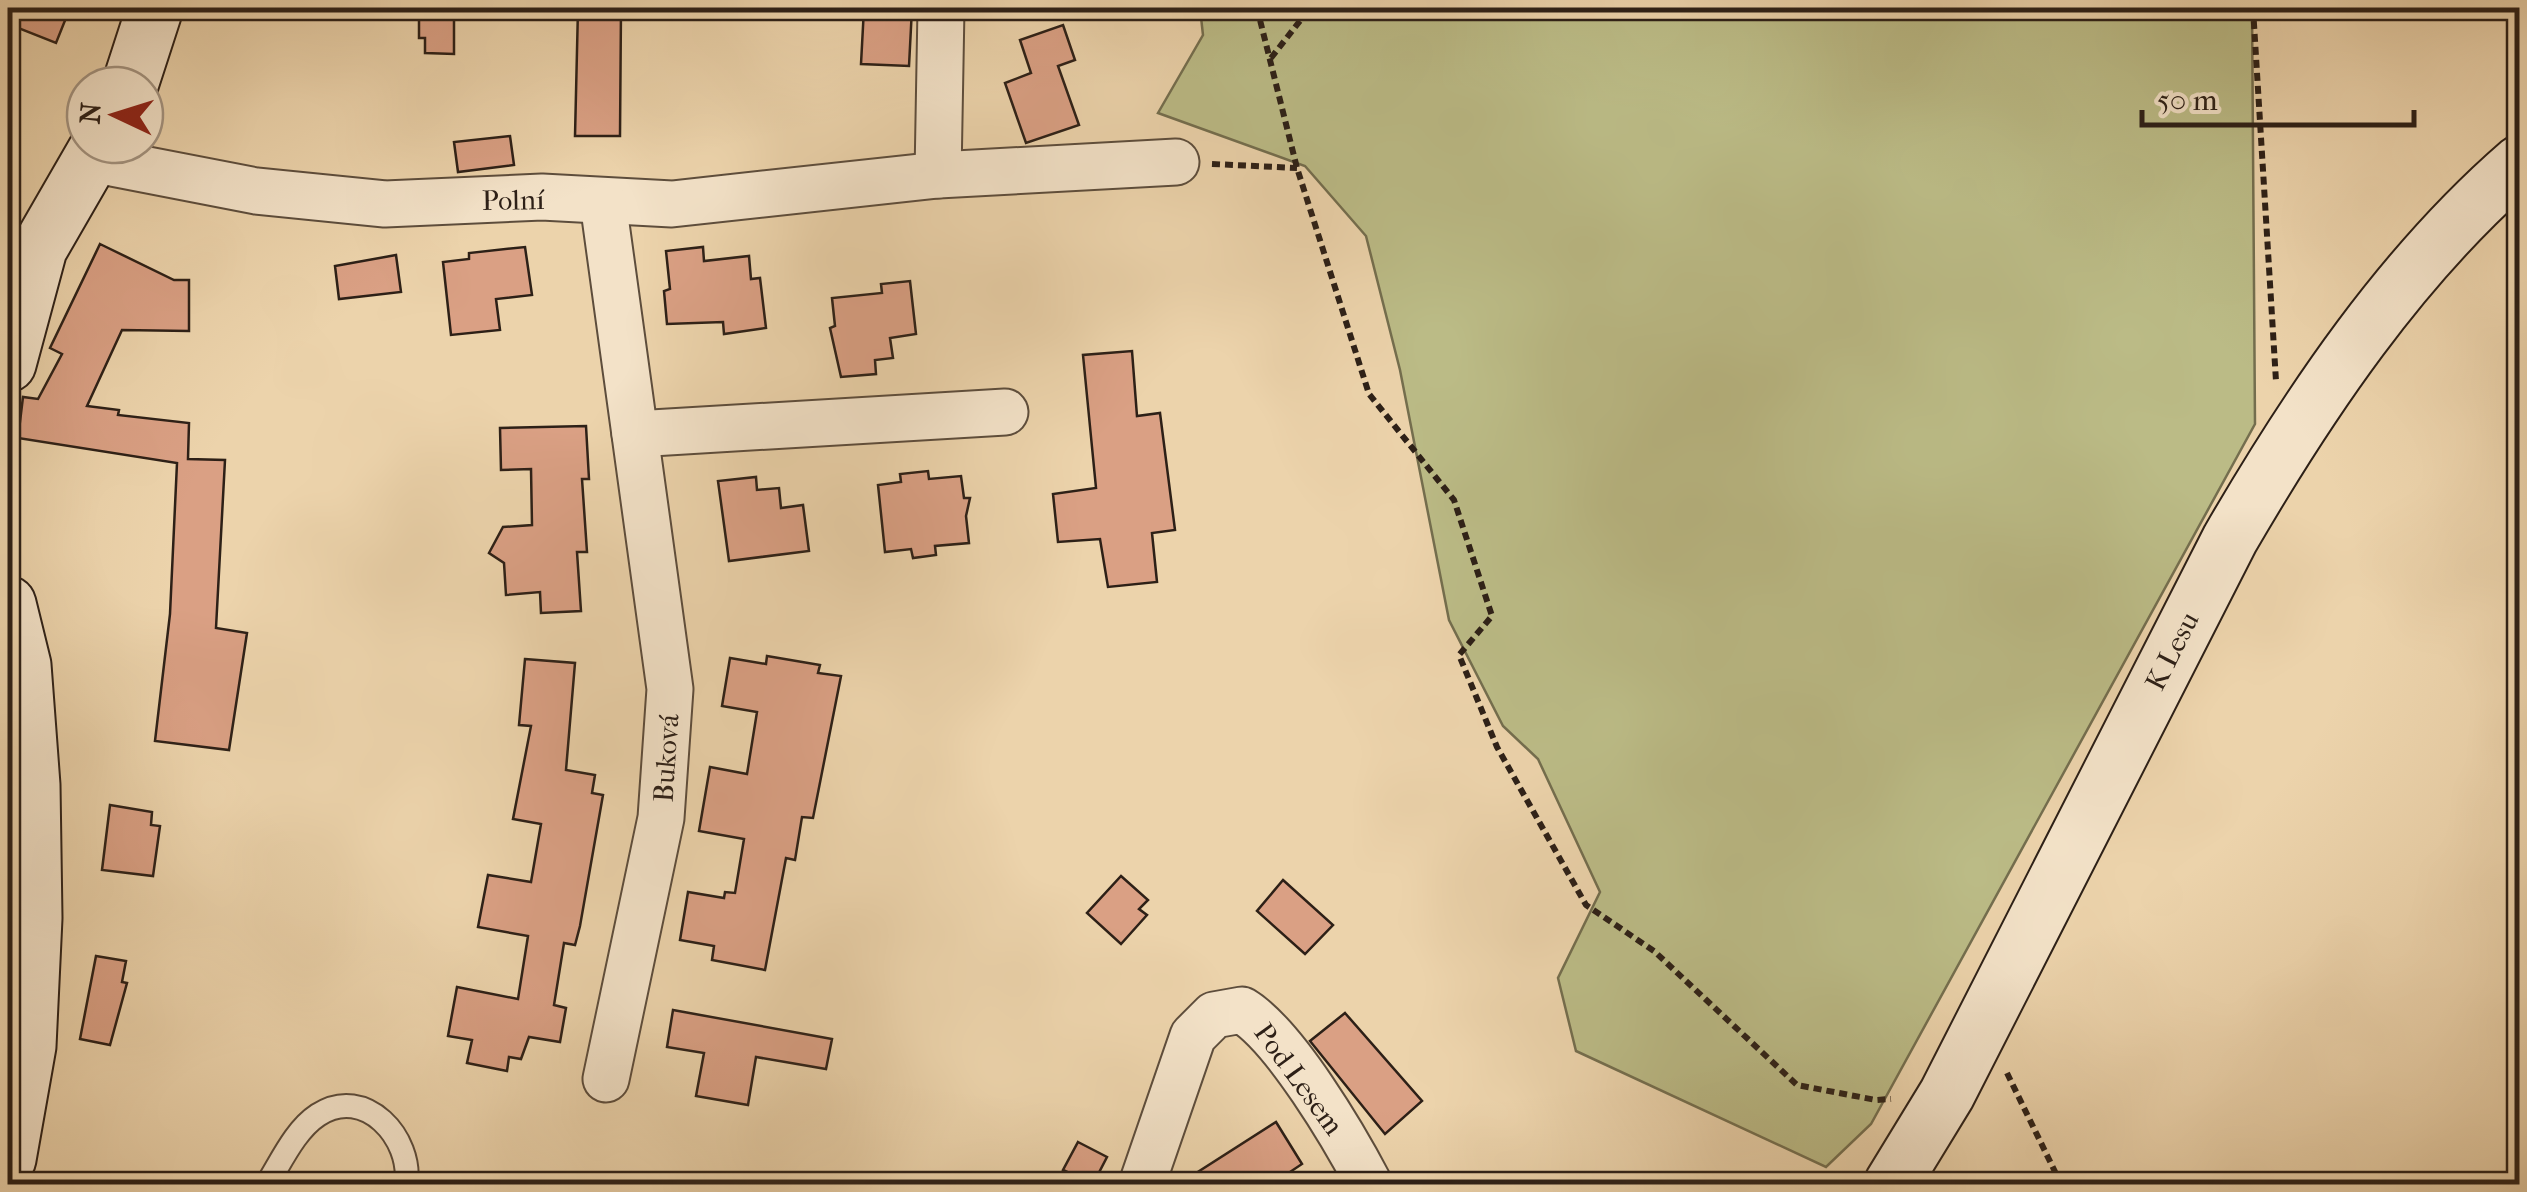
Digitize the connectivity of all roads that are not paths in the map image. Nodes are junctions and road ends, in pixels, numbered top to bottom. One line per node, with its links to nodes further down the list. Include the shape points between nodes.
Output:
1 (155, 8): 3 (street)
2 (941, 8): 8 (street)
3 (136, 65)
4 (1176, 162): 8 (street, Polní)
5 (2520, 163): 22 (street, K Lesu, via 2468,208 2382,311 2280,452 1947,1094)
6 (87, 165): 10 (street, via 39,249)
7 (149, 165): 9 (street, Polní, via 256,191 385,204)
8 (938, 175): 9 (street, Polní, via 672,204)
9 (602, 202): 12 (street, Buková)
10 (8, 364)
11 (1005, 412): 12 (street)
12 (636, 434): 14 (street, Buková, via 670,689 662,818)
13 (8, 604): 15 (street, via 23,664 34,918 28,1046)
14 (606, 1078)
15 (8, 1159)
16 (8, 1178): 17 (lane)
17 (33, 1184)
18 (267, 1184): 19 (lane, via 315,1116 340,1108 374,1115 397,1134 406,1154)
19 (406, 1184)
20 (1142, 1184): 21 (street, Pod Lesem, via 1194,1036 1214,1015 1242,1010 1260,1020 1279,1046)
21 (1369, 1184)
22 (1892, 1184)

